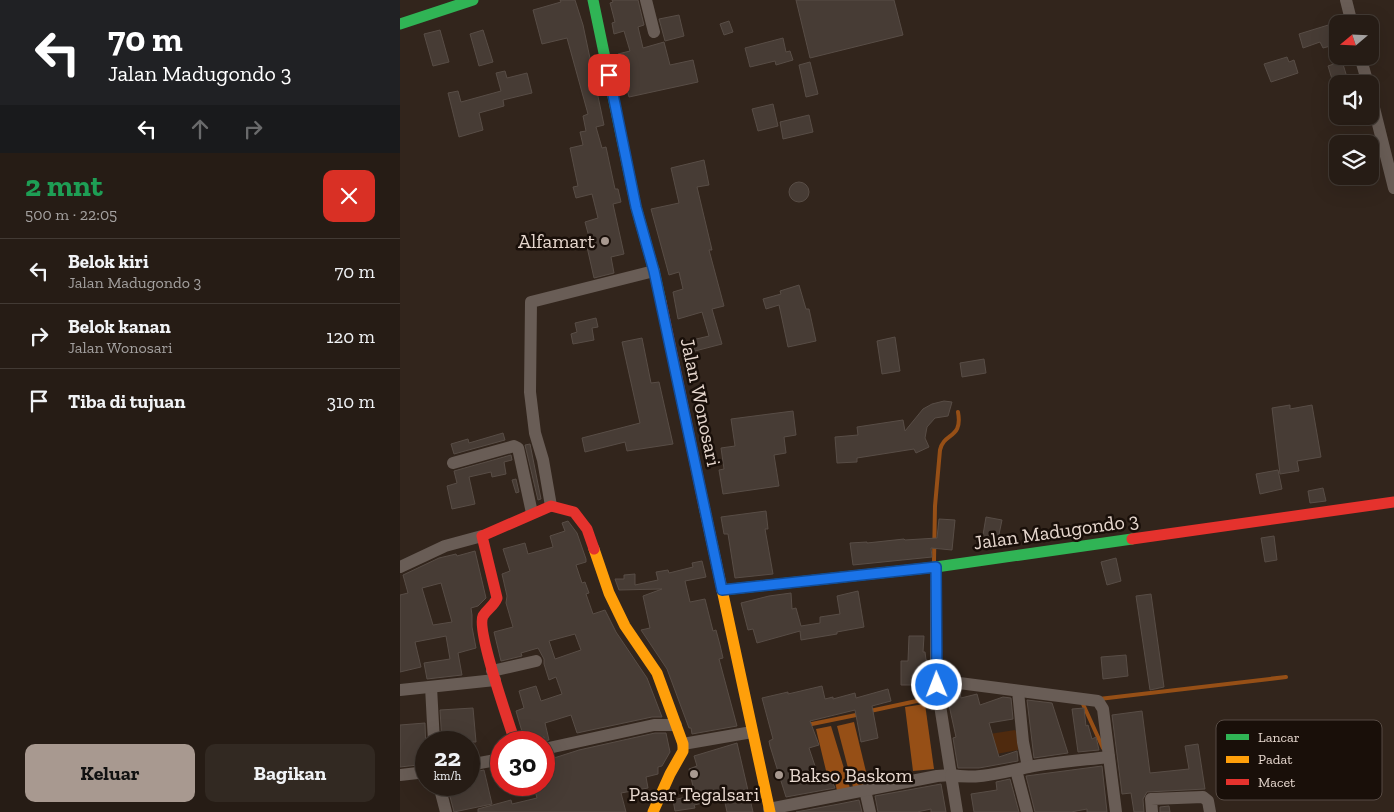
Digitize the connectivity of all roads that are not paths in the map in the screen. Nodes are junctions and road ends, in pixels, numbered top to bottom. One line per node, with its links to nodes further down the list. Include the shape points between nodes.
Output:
1 (472, 0): 6 (main road)
2 (593, 0): 10 (main road, Jalan Wonosari, via 636,207)
3 (646, 0): 7 (street)
4 (1346, 0): 5 (street)
5 (1350, 15)
6 (400, 24)
7 (654, 32)
8 (1378, 125): 9 (street)
9 (1394, 188)
10 (654, 271): 13 (street, via 531,302 530,392 535,433 544,460); 18 (main road, Jalan Wonosari)
11 (453, 464): 14 (street, via 514,446 518,448)
12 (1394, 502): 17 (main road, Jalan Madugondo 3)
13 (552, 506): 14 (main road); 25 (main road, via 574,512 583,522 609,593 625,626 657,673)
14 (532, 513): 15 (main road)
15 (482, 536): 16 (street, via 445,546); 20 (main road, via 497,598 483,616 482,624)
16 (400, 567)
17 (936, 567): 18 (main road, Jalan Madugondo 3); 21 (street)
18 (722, 590): 28 (main road, Jalan Wonosari)
19 (536, 660): 20 (street)
20 (493, 675): 22 (street); 27 (main road)
21 (936, 682): 24 (street); 35 (street)
22 (432, 686): 23 (street); 26 (street)
23 (400, 690)
24 (1018, 691): 31 (street, via 1098,701 1103,709); 32 (street)
25 (676, 725): 29 (main road); 30 (street, via 654,725)
26 (434, 731)
27 (511, 731)
28 (753, 736): 29 (street); 38 (main road, Jalan Wonosari)
29 (683, 744): 40 (main road)
30 (555, 748)
31 (1110, 757): 32 (street); 44 (street)
32 (1022, 768): 35 (street, via 970,777); 43 (street)
33 (415, 773): 34 (street)
34 (400, 775)
35 (951, 775): 36 (street); 42 (street)
36 (866, 790): 38 (street); 41 (street)
37 (442, 796): 39 (street)
38 (769, 811)
39 (446, 812)
40 (653, 812)
41 (870, 812)
42 (957, 812)
43 (1027, 812)
44 (1116, 812)
45 (1152, 812): 46 (street, via 1151,799 1203,797 1208,801)
46 (1210, 812)

